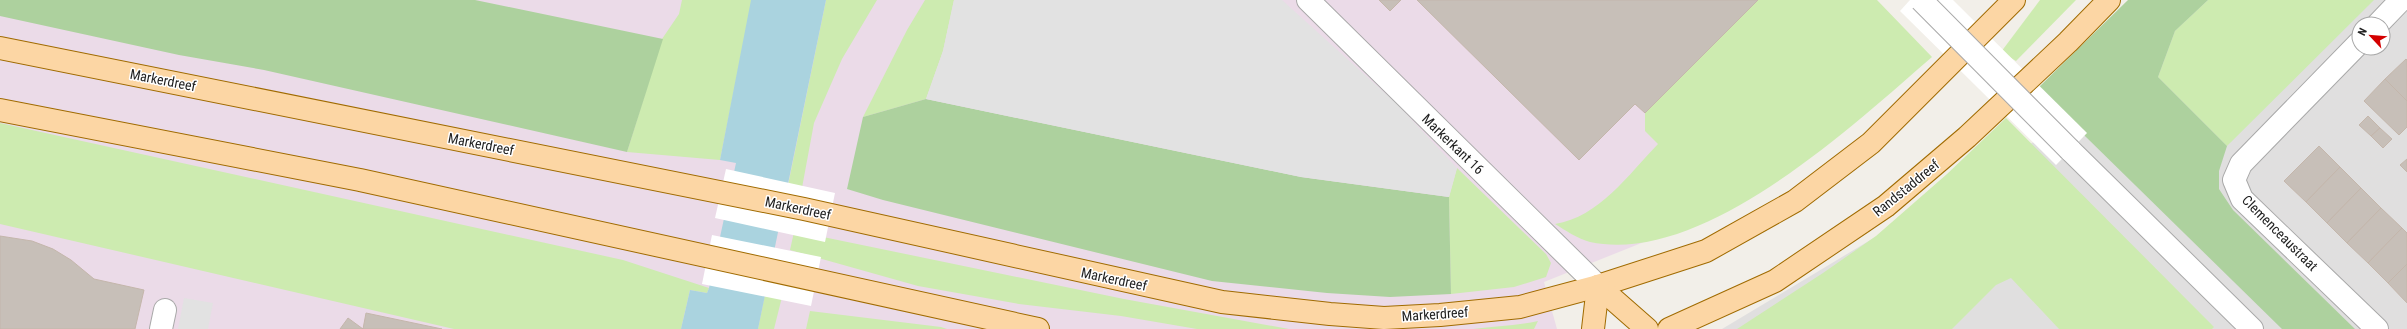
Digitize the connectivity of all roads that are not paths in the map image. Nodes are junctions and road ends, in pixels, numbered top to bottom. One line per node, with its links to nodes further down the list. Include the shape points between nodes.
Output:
1 (1308, 0): 10 (street, Markerkant 16)
2 (1921, 0): 15 (street, bridge)
3 (2014, 0): 10 (main road, via 1871,144 1795,201 1706,251)
4 (2109, 0): 14 (main road, Randstaddreef, via 1967,137 1886,206 1774,281)
5 (2401, 0): 6 (street)
6 (2386, 16)
7 (0, 48): 10 (main road, Markerdreef, via 831,215 1222,302 1384,318 1520,307)
8 (2351, 51): 16 (street, Clemenceaustraat, via 2241,164 2234,180 2242,199)
9 (0, 110): 11 (main road, via 360,180)
10 (1598, 286): 12 (main road); 13 (main road)
11 (1038, 329)
12 (1593, 329)
13 (1647, 329)
14 (1669, 329)
15 (2252, 329)
16 (2377, 329)

